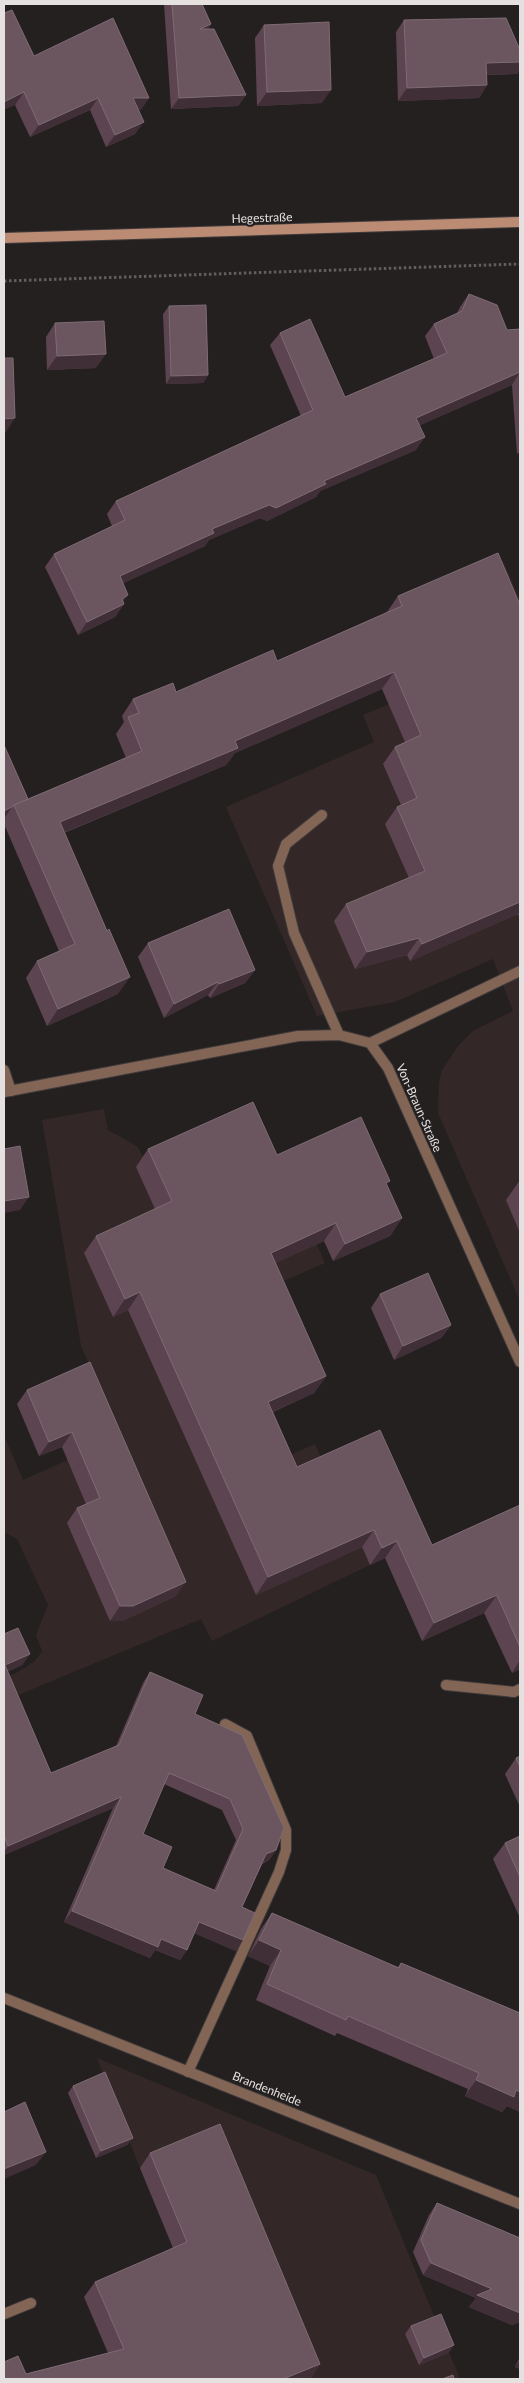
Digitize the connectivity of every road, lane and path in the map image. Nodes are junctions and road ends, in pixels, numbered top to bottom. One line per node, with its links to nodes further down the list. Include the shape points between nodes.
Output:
1 (520, 222): 2 (street, Hegestraße)
2 (4, 238)
3 (520, 264): 4 (path)
4 (4, 281)
5 (322, 816): 7 (street, via 286,844 278,866 294,933)
6 (520, 971): 8 (street)
7 (339, 1035): 8 (street); 10 (street, via 298,1036)
8 (370, 1043): 11 (street, Von-Braun-Straße, via 388,1068)
9 (4, 1070): 10 (street)
10 (8, 1091)
11 (520, 1362)
12 (446, 1685): 13 (street, via 514,1692)
13 (520, 1689)
14 (225, 1724): 16 (street, via 247,1736 288,1840 279,1872)
15 (4, 1998): 16 (street, Brandenheide)
16 (188, 2072): 17 (street, Brandenheide)
17 (520, 2204)
18 (31, 2303): 19 (street)
19 (4, 2314)

